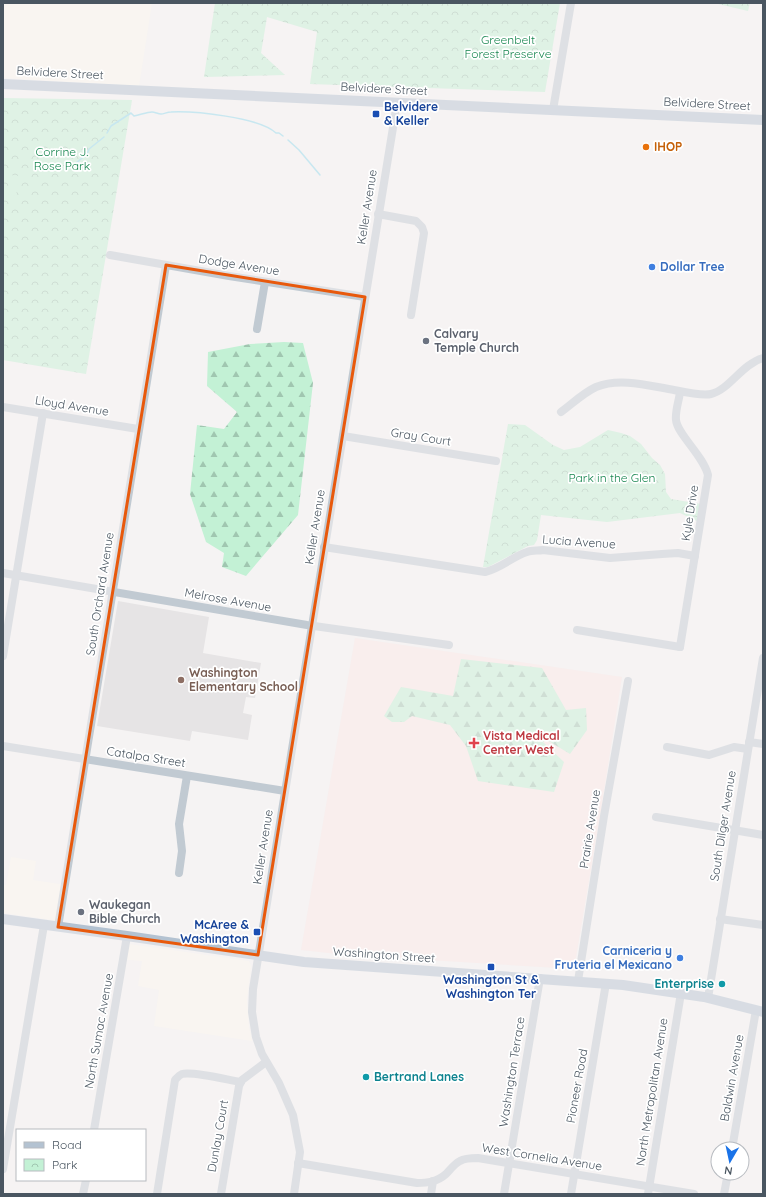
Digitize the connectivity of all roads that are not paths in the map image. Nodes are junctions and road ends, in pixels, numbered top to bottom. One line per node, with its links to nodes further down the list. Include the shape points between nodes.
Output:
1 (571, 3): 4 (street)
2 (3, 84): 3 (main road, Belvidere Street)
3 (396, 103): 4 (main road, Belvidere Street); 6 (street, Keller Avenue)
4 (554, 110): 5 (main road, Belvidere Street)
5 (763, 120)
6 (378, 214): 10 (street, Keller Avenue); 11 (street, via 416,221 424,233)
7 (110, 255): 8 (street, Dodge Avenue)
8 (166, 265): 9 (street, Dodge Avenue); 18 (street, South Orchard Avenue)
9 (265, 282): 10 (street, Dodge Avenue); 12 (street)
10 (365, 297): 19 (street, Keller Avenue)
11 (411, 315)
12 (257, 329)
13 (763, 358): 14 (street, via 745,367 735,378 712,394)
14 (680, 392): 16 (street, via 630,383 608,384 590,390); 22 (street, Kyle Drive, via 676,421 702,460 708,474)
15 (3, 407): 17 (street, Lloyd Avenue)
16 (561, 412)
17 (42, 413): 18 (street, Lloyd Avenue); 24 (street)
18 (138, 429): 25 (street, South Orchard Avenue)
19 (343, 436): 20 (street, Gray Court); 21 (street, Keller Avenue)
20 (496, 461)
21 (324, 547): 22 (street, Lucia Avenue, via 485,572 527,552 543,550 610,558 678,553); 26 (street, Keller Avenue)
22 (695, 556): 27 (street, Kyle Drive, via 682,649)
23 (3, 573): 24 (street, Melrose Avenue)
24 (16, 575): 25 (street, Melrose Avenue); 29 (street)
25 (112, 592): 26 (street, Melrose Avenue); 36 (street, South Orchard Avenue)
26 (311, 626): 28 (street, Melrose Avenue); 38 (street, Keller Avenue)
27 (577, 630)
28 (449, 645)
29 (3, 656)
30 (763, 661): 33 (street, South Dilger Avenue)
31 (628, 681): 51 (street, Prairie Avenue)
32 (763, 744): 33 (street)
33 (749, 745): 35 (street, via 708,755); 40 (street, South Dilger Avenue)
34 (3, 746): 36 (street, Catalpa Street)
35 (667, 746)
36 (85, 759): 37 (street, Catalpa Street); 47 (street, South Orchard Avenue)
37 (187, 776): 38 (street, Catalpa Street); 42 (street, via 179,824 182,851)
38 (285, 791): 49 (street, Keller Avenue)
39 (656, 818): 40 (street)
40 (735, 830): 41 (street); 44 (street, South Dilger Avenue)
41 (763, 834)
42 (179, 873)
43 (3, 919): 45 (main road, Washington Street)
44 (720, 919): 46 (street); 54 (street, South Dilger Avenue)
45 (44, 925): 47 (main road, Washington Street); 62 (street)
46 (763, 925)
47 (58, 927): 48 (main road, Washington Street)
48 (128, 936): 49 (main road, Washington Street); 58 (street, North Sumac Avenue)
49 (258, 955): 50 (main road, Washington Street, via 304,962); 56 (street, Keller Avenue, via 252,1012 256,1037)
50 (540, 978): 51 (main road, Washington Street); 61 (street, Washington Terrace)
51 (578, 981): 52 (main road, Washington Street)
52 (606, 983): 53 (main road, Washington Street); 63 (street, Pioneer Road)
53 (680, 993): 54 (main road, Washington Street); 67 (street, North Metropolitan Avenue)
54 (708, 998): 55 (main road, Washington Street)
55 (759, 1011): 59 (street, Baldwin Avenue)
56 (266, 1062): 57 (street); 60 (street, Keller Avenue, via 279,1083 293,1115 300,1152)
57 (241, 1082): 69 (street, via 195,1074 178,1076); 70 (street, Dunlay Court)
58 (94, 1129)
59 (734, 1141)
60 (298, 1163): 65 (street, West Cornelia Avenue, via 416,1183); 71 (street, Keller Avenue)
61 (509, 1163): 63 (street, West Cornelia Avenue); 65 (street, West Cornelia Avenue, via 478,1158 467,1159 460,1161 445,1175); 73 (street, Washington Terrace)
62 (3, 1169)
63 (574, 1174): 67 (street, West Cornelia Avenue); 74 (street, Pioneer Road)
64 (86, 1181): 68 (street)
65 (433, 1181): 72 (street)
66 (726, 1181): 76 (street)
67 (649, 1190): 75 (street, West Cornelia Avenue)
68 (83, 1194)
69 (157, 1194)
70 (221, 1194)
71 (294, 1194)
72 (431, 1194)
73 (504, 1194)
74 (571, 1194)
75 (694, 1194)
76 (724, 1194)

